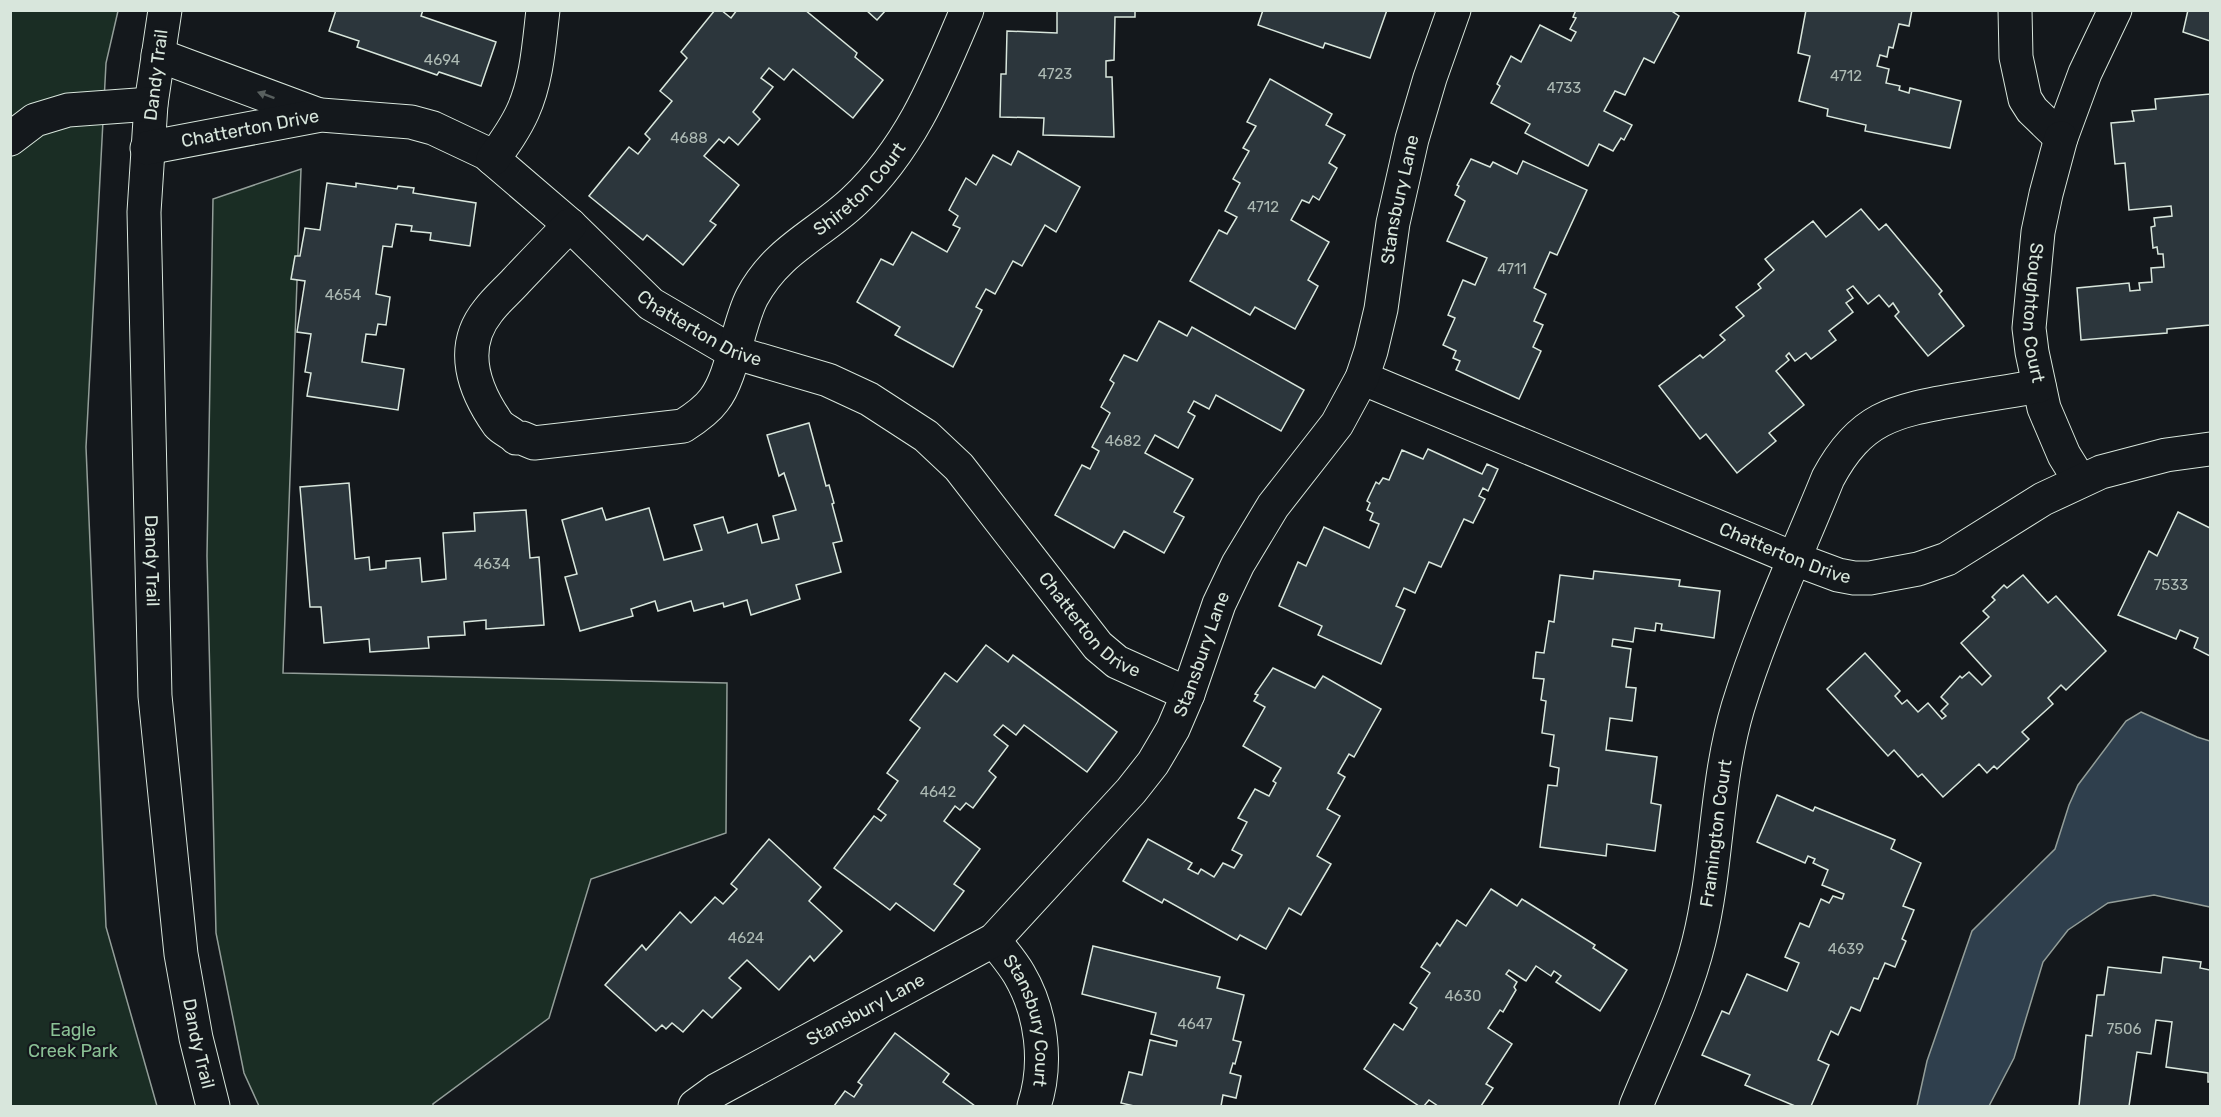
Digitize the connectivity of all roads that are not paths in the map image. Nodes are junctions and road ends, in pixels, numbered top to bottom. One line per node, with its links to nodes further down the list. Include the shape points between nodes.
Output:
1 (165, 10): 7 (street, Dandy Trail)
2 (543, 10): 13 (street, via 528,98 514,130)
3 (967, 10): 15 (street, Shireton Court, via 929,100 908,136 855,201 775,265 752,296)
4 (1454, 10): 16 (street, Stansbury Lane, via 1412,139 1393,223 1381,309)
5 (2015, 10): 10 (street, via 2016,57 2025,99)
6 (2115, 10): 10 (street, Stoughton Court, via 2085,73)
7 (158, 56): 8 (street, Dandy Trail); 9 (street, one-way to 7)
8 (151, 104): 11 (street, via 68,110 35,120); 12 (street, Dandy Trail)
9 (321, 115): 12 (street, Chatterton Drive); 13 (street, Chatterton Drive, via 411,122 433,128)
10 (2061, 138): 17 (street, Stoughton Court, via 2038,232 2029,316 2031,352)
11 (10, 139)
12 (147, 148): 23 (street, Dandy Trail, via 144,212 155,696 182,965)
13 (493, 159): 14 (street, Chatterton Drive)
14 (570, 225): 15 (street, Chatterton Drive, via 651,304); 15 (street, Shireton Court, via 488,310 479,326 472,357 473,377 500,427 516,438 534,443 683,426 714,401)
15 (733, 352): 21 (street, Chatterton Drive, via 828,380 869,399 926,436 959,467 1098,646 1118,662)
16 (1362, 378): 20 (street, Chatterton Drive); 21 (street, Stansbury Lane, via 1337,424 1273,506 1238,564)
17 (2039, 386): 19 (street, Stoughton Court, via 2064,455); 20 (street, Framington Court, via 1905,409 1863,432 1839,457)
18 (2211, 449): 19 (street, Chatterton Drive, via 2166,455 2101,472)
19 (2080, 482): 20 (street, Chatterton Drive, via 2043,499 1947,559 1918,569 1854,578)
20 (1795, 559): 26 (street, Framington Court, via 1736,717 1721,783 1713,863 1699,942)
21 (1188, 694): 22 (street, Stansbury Lane, via 1166,741 1138,782)
22 (994, 940): 24 (street, Stansbury Lane, via 727,1085); 25 (street, Stansbury Court, via 1019,974 1040,1030 1040,1076)
23 (213, 1107)
24 (695, 1107)
25 (1034, 1107)
26 (1636, 1107)

